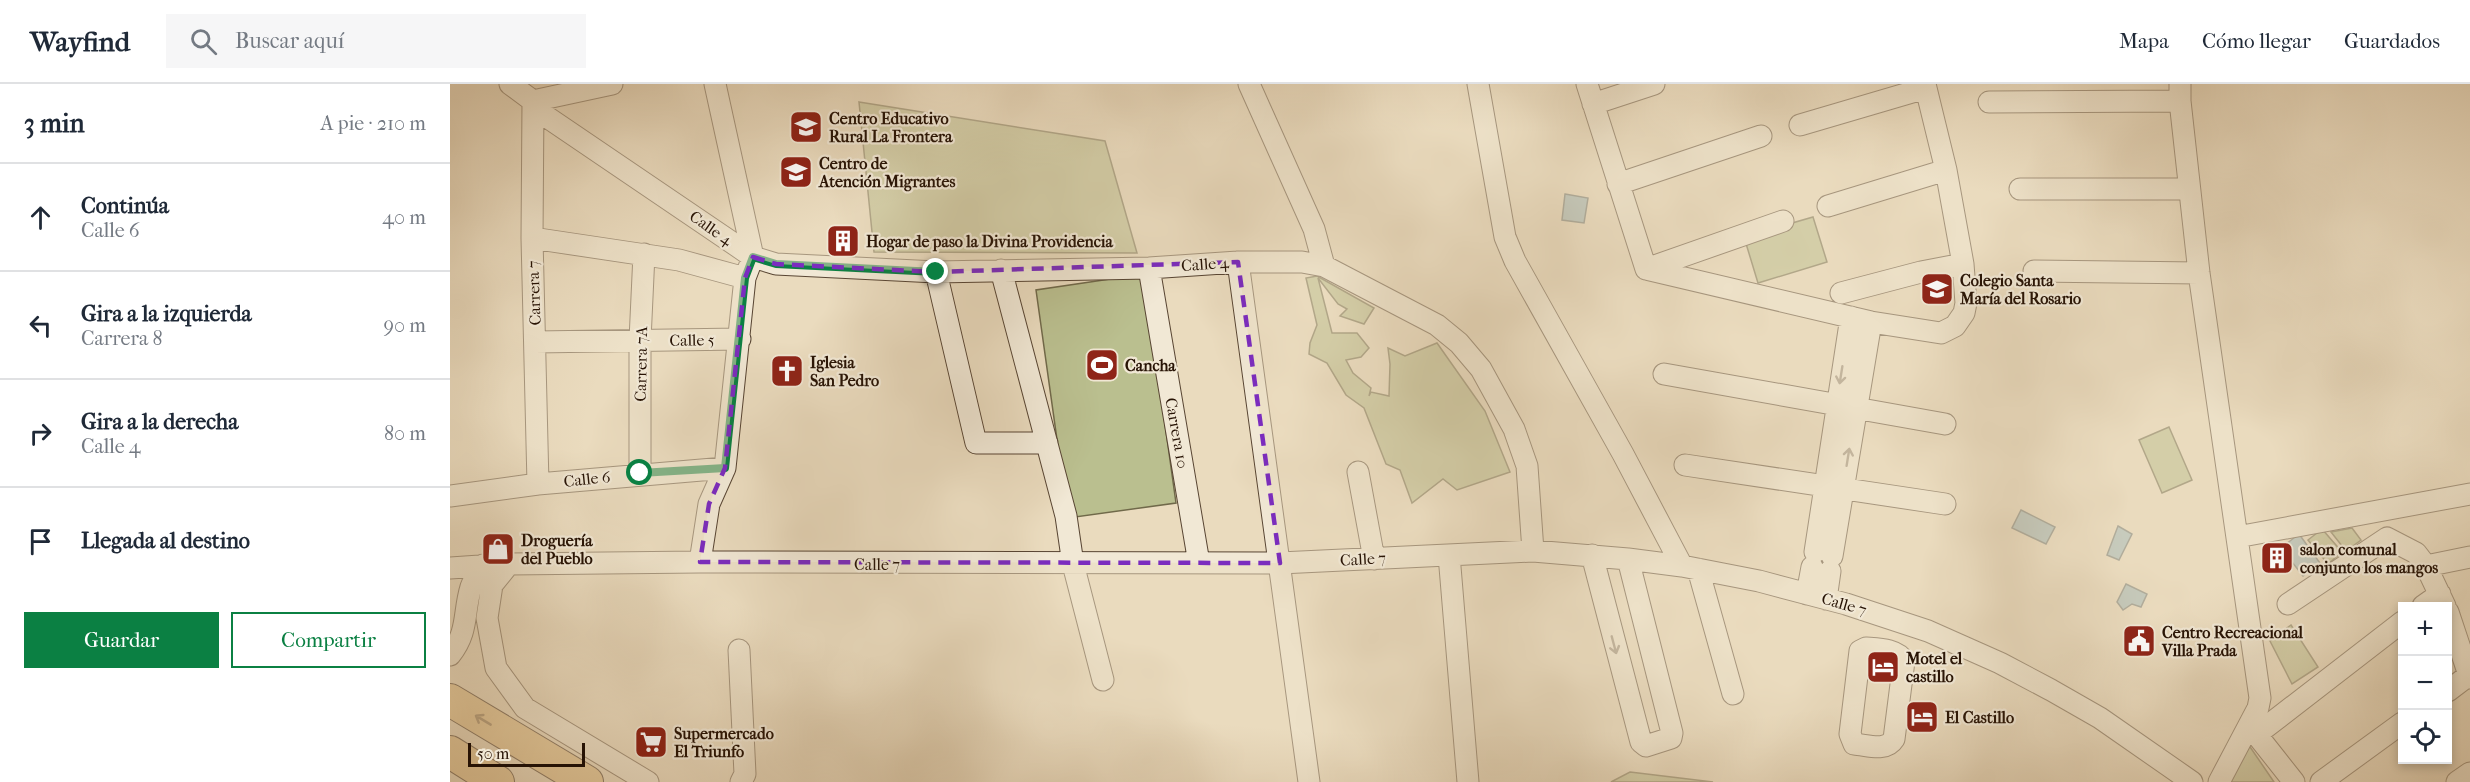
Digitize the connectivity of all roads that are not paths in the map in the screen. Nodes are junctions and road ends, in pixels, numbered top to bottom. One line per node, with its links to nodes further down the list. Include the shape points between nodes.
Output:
1 (510, 84): 10 (street, Calle 4)
2 (612, 84): 10 (street)
3 (716, 84): 22 (street)
4 (1249, 84): 25 (street, via 1314,229)
5 (1478, 84): 66 (street, via 1505,237 1515,261)
6 (1654, 84): 9 (street)
7 (1925, 86): 12 (street); 14 (street)
8 (2180, 92): 11 (street); 17 (street)
9 (1590, 94): 15 (street)
10 (533, 101): 20 (street, Carrera 7); 22 (street, Calle 4, via 544,115)
11 (1989, 102)
12 (1800, 125)
13 (1761, 136): 15 (street)
14 (1946, 170): 18 (street); 24 (street)
15 (1618, 184): 27 (street)
16 (2020, 189): 17 (street)
17 (2189, 189): 31 (street)
18 (1828, 206)
19 (1783, 221): 27 (street)
20 (532, 238): 21 (street); 37 (street, Carrera 7)
21 (644, 254): 32 (street); 36 (street, Carrera 7A)
22 (753, 257): 30 (street, Calle 4, via 776,264); 32 (street)
23 (1238, 262): 25 (street, Calle 4); 26 (street, Calle 4); 59 (street)
24 (1963, 264): 33 (street); 34 (street, via 1964,313 1947,331)
25 (1324, 266): 52 (street, Calle 4, via 1437,325 1481,369 1514,429 1527,466)
26 (1149, 268): 28 (street, Calle 4); 62 (street, Carrera 10)
27 (1646, 269): 34 (street)
28 (1001, 270): 30 (street, Calle 4); 41 (street)
29 (2034, 271): 31 (street)
30 (936, 272): 41 (street, via 976,443)
31 (2199, 273): 51 (street)
32 (745, 278): 35 (street)
33 (1841, 293)
34 (1861, 320): 39 (street)
35 (740, 339): 36 (street, Calle 5); 43 (street)
36 (640, 340): 37 (street, Calle 5); 45 (street, Carrera 7A)
37 (536, 342): 46 (street, Carrera 7)
38 (1664, 374): 39 (street)
39 (1846, 407): 40 (street); 47 (street)
40 (1945, 424)
41 (1047, 443): 61 (street, via 1066,516)
42 (1685, 465): 47 (street)
43 (725, 468): 45 (street, Calle 6); 58 (street, via 709,504)
44 (1358, 472): 56 (street)
45 (640, 473): 46 (street, Calle 6)
46 (538, 484): 49 (street, Calle 6)
47 (1834, 488): 50 (street); 67 (street)
48 (2470, 494): 51 (street)
49 (450, 496)
50 (1946, 504)
51 (2237, 537): 92 (street, via 2260,698)
52 (1533, 551): 53 (street, Calle 7); 54 (street, Calle 7)
53 (1456, 555): 56 (street, Calle 7); 90 (street)
54 (1592, 555): 57 (street, Calle 7); 57 (street, one-way to 57, via 1641,742 1646,746 1671,738 1672,733)
55 (2470, 557): 64 (street)
56 (1374, 558): 59 (street, Calle 7)
57 (1628, 559): 66 (street, Calle 7)
58 (700, 562): 60 (street, Calle 7); 61 (street, Calle 7)
59 (1280, 563): 62 (street, Calle 7); 89 (street)
60 (509, 564): 63 (street, Calle 7); 88 (street, via 492,585 487,618 496,668 525,708)
61 (1073, 564): 62 (street, Calle 7); 78 (street)
62 (1199, 564)
63 (483, 566): 65 (street, Calle 7); 76 (street, via 471,585 460,642)
64 (2426, 566): 68 (street); 69 (street, via 2416,553 2387,538)
65 (450, 568)
66 (1690, 568): 67 (street, Calle 7); 80 (street)
67 (1816, 596): 71 (street, Calle 7)
68 (2443, 602)
69 (2288, 604)
70 (2452, 617): 73 (street)
71 (1900, 621): 75 (street); 91 (street, Calle 7, via 1960,644 2052,690)
72 (2398, 626): 93 (street, via 2261,731 2260,739)
73 (2464, 636): 77 (street)
74 (739, 650): 86 (street)
75 (1887, 650): 75 (street, via 1860,651 1850,734 1854,744 1884,747 1894,739 1904,661)
76 (450, 655)
77 (2470, 676): 79 (street)
78 (1103, 680)
79 (2452, 688)
80 (1733, 694)
81 (450, 700): 85 (highway, one-way to 81)
82 (2398, 727): 94 (street)
83 (450, 752): 87 (highway)
84 (2470, 773): 95 (street)
85 (568, 778)
86 (748, 779)
87 (498, 782)
88 (648, 782)
89 (1310, 782)
90 (1468, 782)
91 (2192, 782)
92 (2219, 782)
93 (2294, 782)
94 (2321, 782)
95 (2457, 782)

